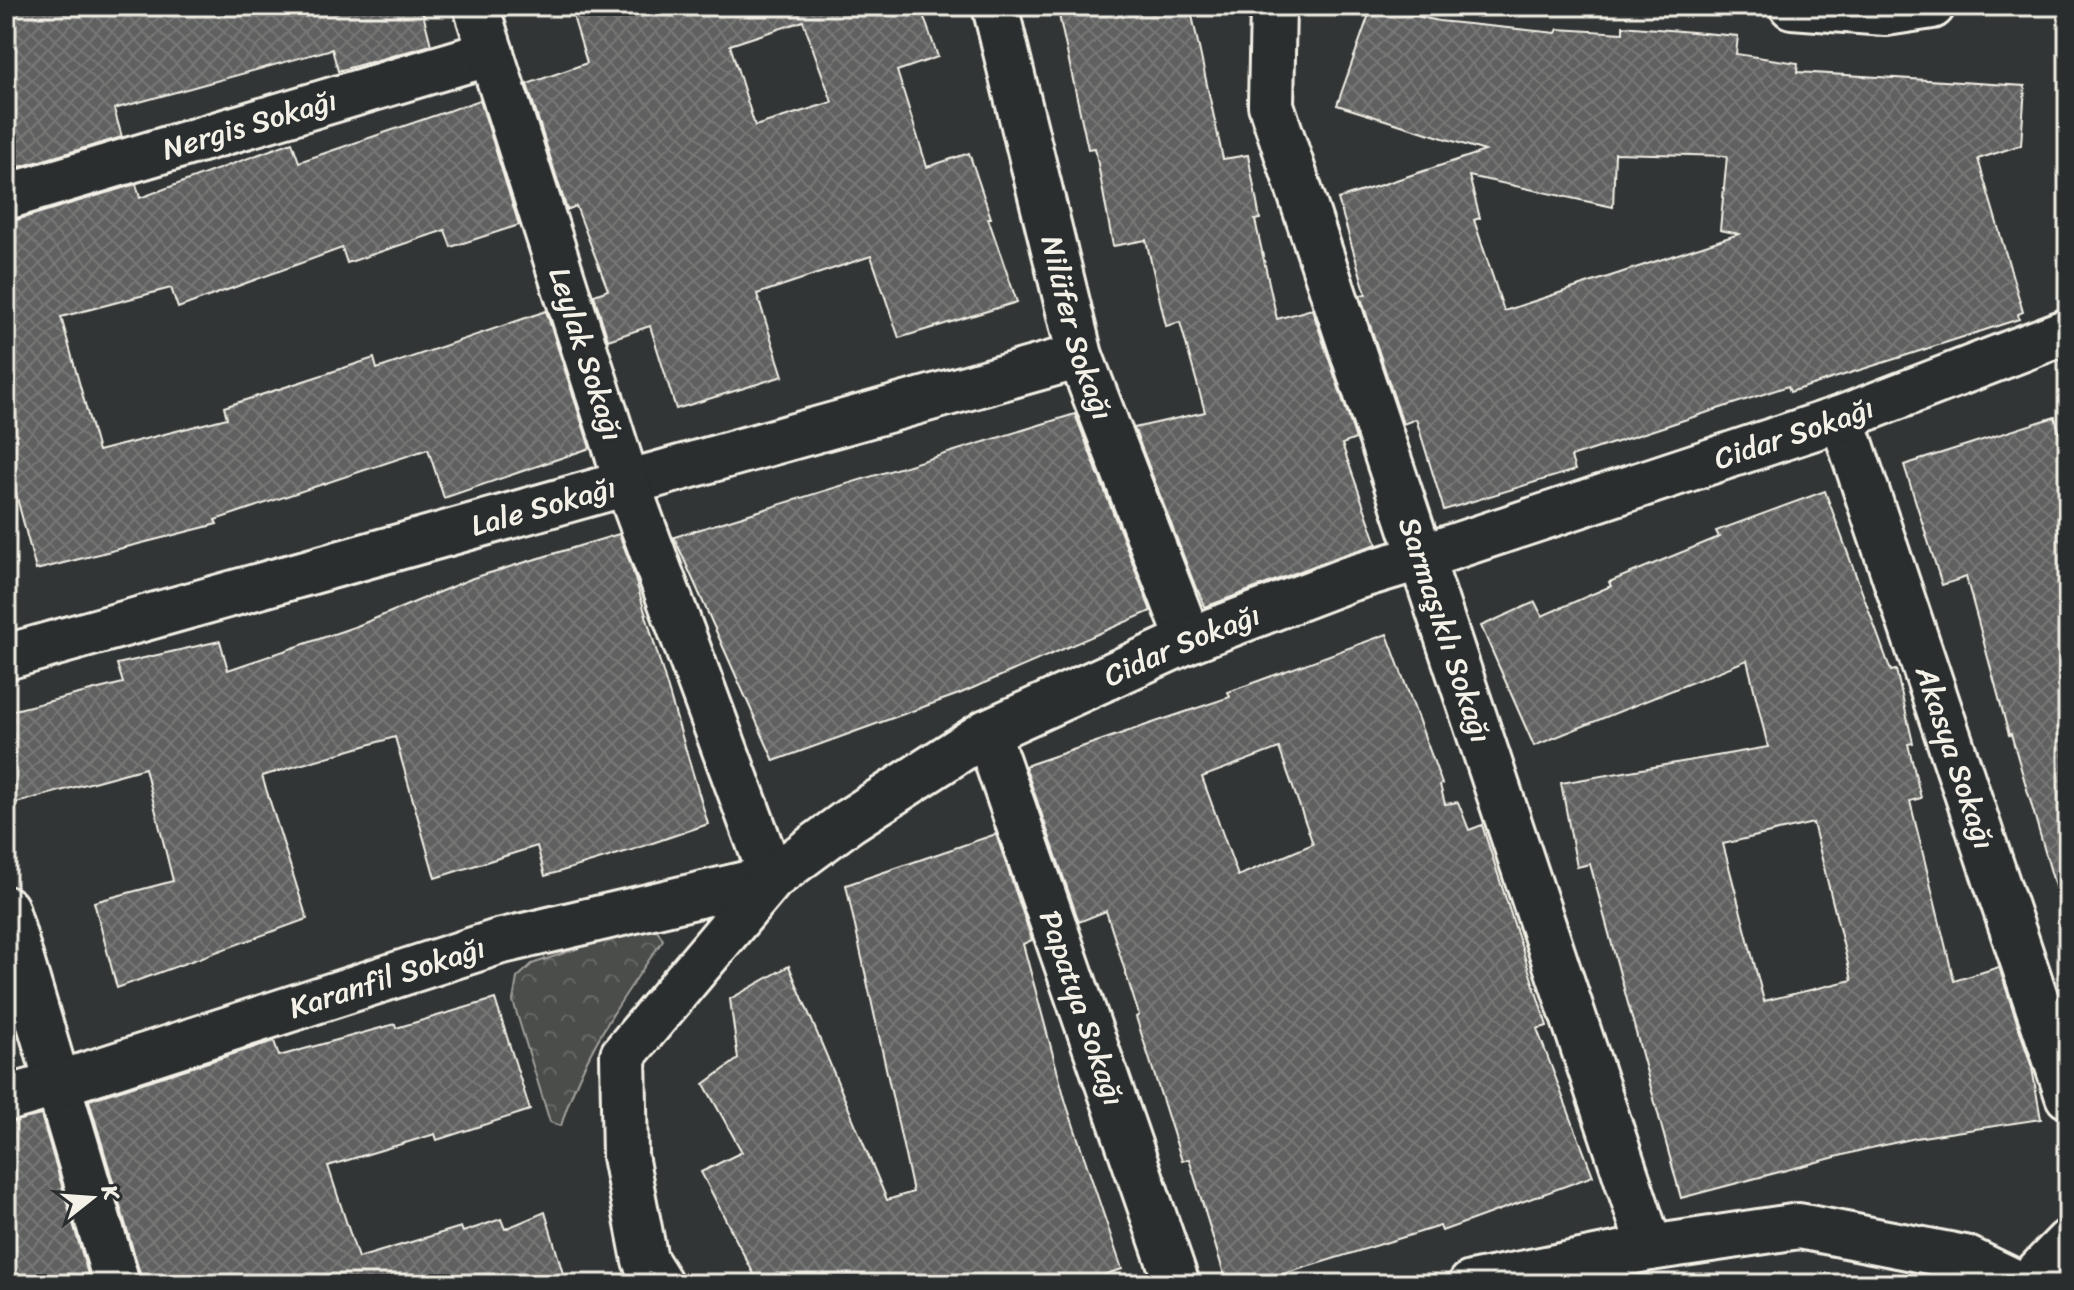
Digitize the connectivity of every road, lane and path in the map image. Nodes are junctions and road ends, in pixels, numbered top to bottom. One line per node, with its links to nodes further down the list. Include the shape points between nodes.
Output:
1 (476, 6): 6 (street, Leylak Sokağı)
2 (995, 6): 9 (street, Nilüfer Sokağı)
3 (1273, 6): 12 (street, Sarmaşıklı Sokağı, via 1271,105)
4 (1792, 6): 5 (street, via 1886,13)
5 (1932, 6)
6 (491, 53): 7 (street, Nergis Sokağı); 11 (street, Leylak Sokağı)
7 (6, 197)
8 (2068, 331): 10 (street, Cidar Sokağı)
9 (1080, 356): 11 (street, Lale Sokağı); 13 (street, Nilüfer Sokağı)
10 (1842, 418): 12 (street, Cidar Sokağı); 19 (street, Akasya Sokağı)
11 (627, 483): 14 (street, Lale Sokağı); 16 (street, Leylak Sokağı)
12 (1422, 557): 13 (street, Cidar Sokağı); 22 (street, Sarmaşıklı Sokağı)
13 (1189, 640): 15 (street, Cidar Sokağı)
14 (6, 657)
15 (987, 732): 16 (street, Cidar Sokağı); 25 (street, Papatya Sokağı)
16 (772, 878): 18 (street, Karanfil Sokağı, via 498,942); 24 (street, Cidar Sokağı, via 623,1055 625,1156 645,1260)
17 (6, 909): 18 (street)
18 (58, 1084): 20 (street, Karanfil Sokağı); 23 (street)
19 (2068, 1096)
20 (6, 1099)
21 (2068, 1242): 28 (street)
22 (1650, 1248): 26 (street); 27 (street, via 1799,1226 1965,1258)
23 (117, 1284)
24 (660, 1284)
25 (1177, 1284)
26 (1471, 1284)
27 (2019, 1284)
28 (2027, 1284)

